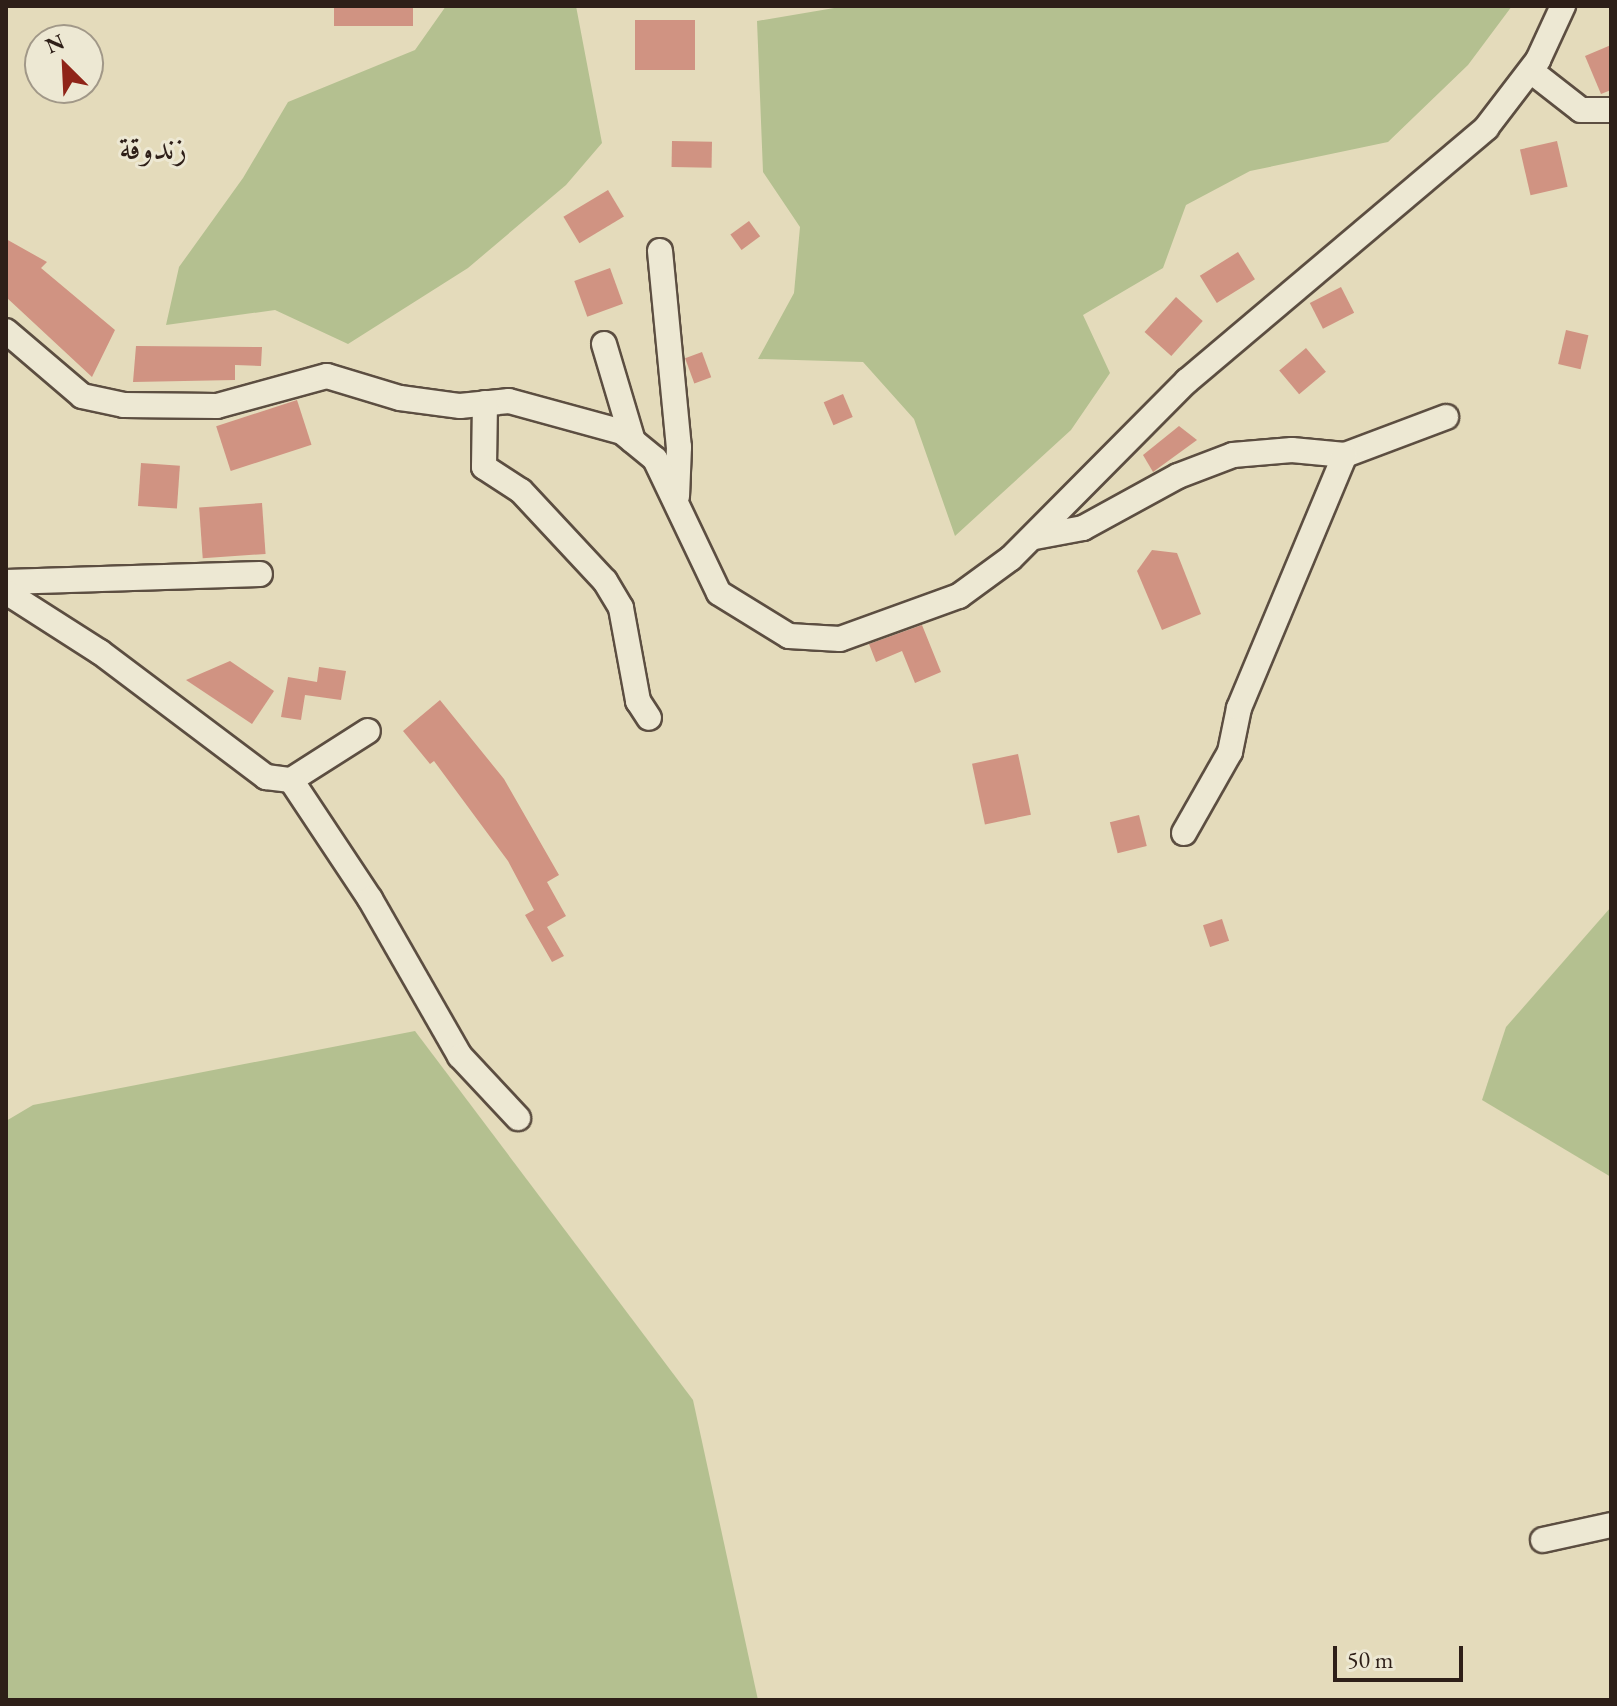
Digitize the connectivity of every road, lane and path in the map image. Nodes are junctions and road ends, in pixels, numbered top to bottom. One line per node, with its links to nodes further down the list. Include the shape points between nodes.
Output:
1 (1563, 6): 2 (street)
2 (1531, 71): 3 (street, via 1581,110); 12 (street, via 1486,128 1187,381)
3 (1611, 110)
4 (660, 251): 11 (street, via 679,447)
5 (6, 331): 7 (street, via 82,396 124,405 217,406 327,376 400,398)
6 (604, 344): 9 (street)
7 (485, 403): 9 (street, via 509,401 566,413); 16 (street, via 484,467 521,491 605,581 621,608 638,701)
8 (1446, 417): 10 (street)
9 (633, 441): 11 (street, via 655,459)
10 (1345, 455): 12 (street, via 1292,450 1233,455 1178,476 1083,528); 19 (street, via 1239,708 1230,752)
11 (677, 496): 12 (street, via 719,593 789,636 840,639 959,596)
12 (1035, 537)
13 (260, 574): 14 (street)
14 (6, 582)
15 (6, 592): 18 (street, via 100,652 236,760 266,777)
16 (649, 718)
17 (368, 731): 18 (street)
18 (291, 780): 20 (street, via 370,899 460,1056)
19 (1184, 833)
20 (518, 1118)
21 (1611, 1525): 22 (street)
22 (1543, 1540)

